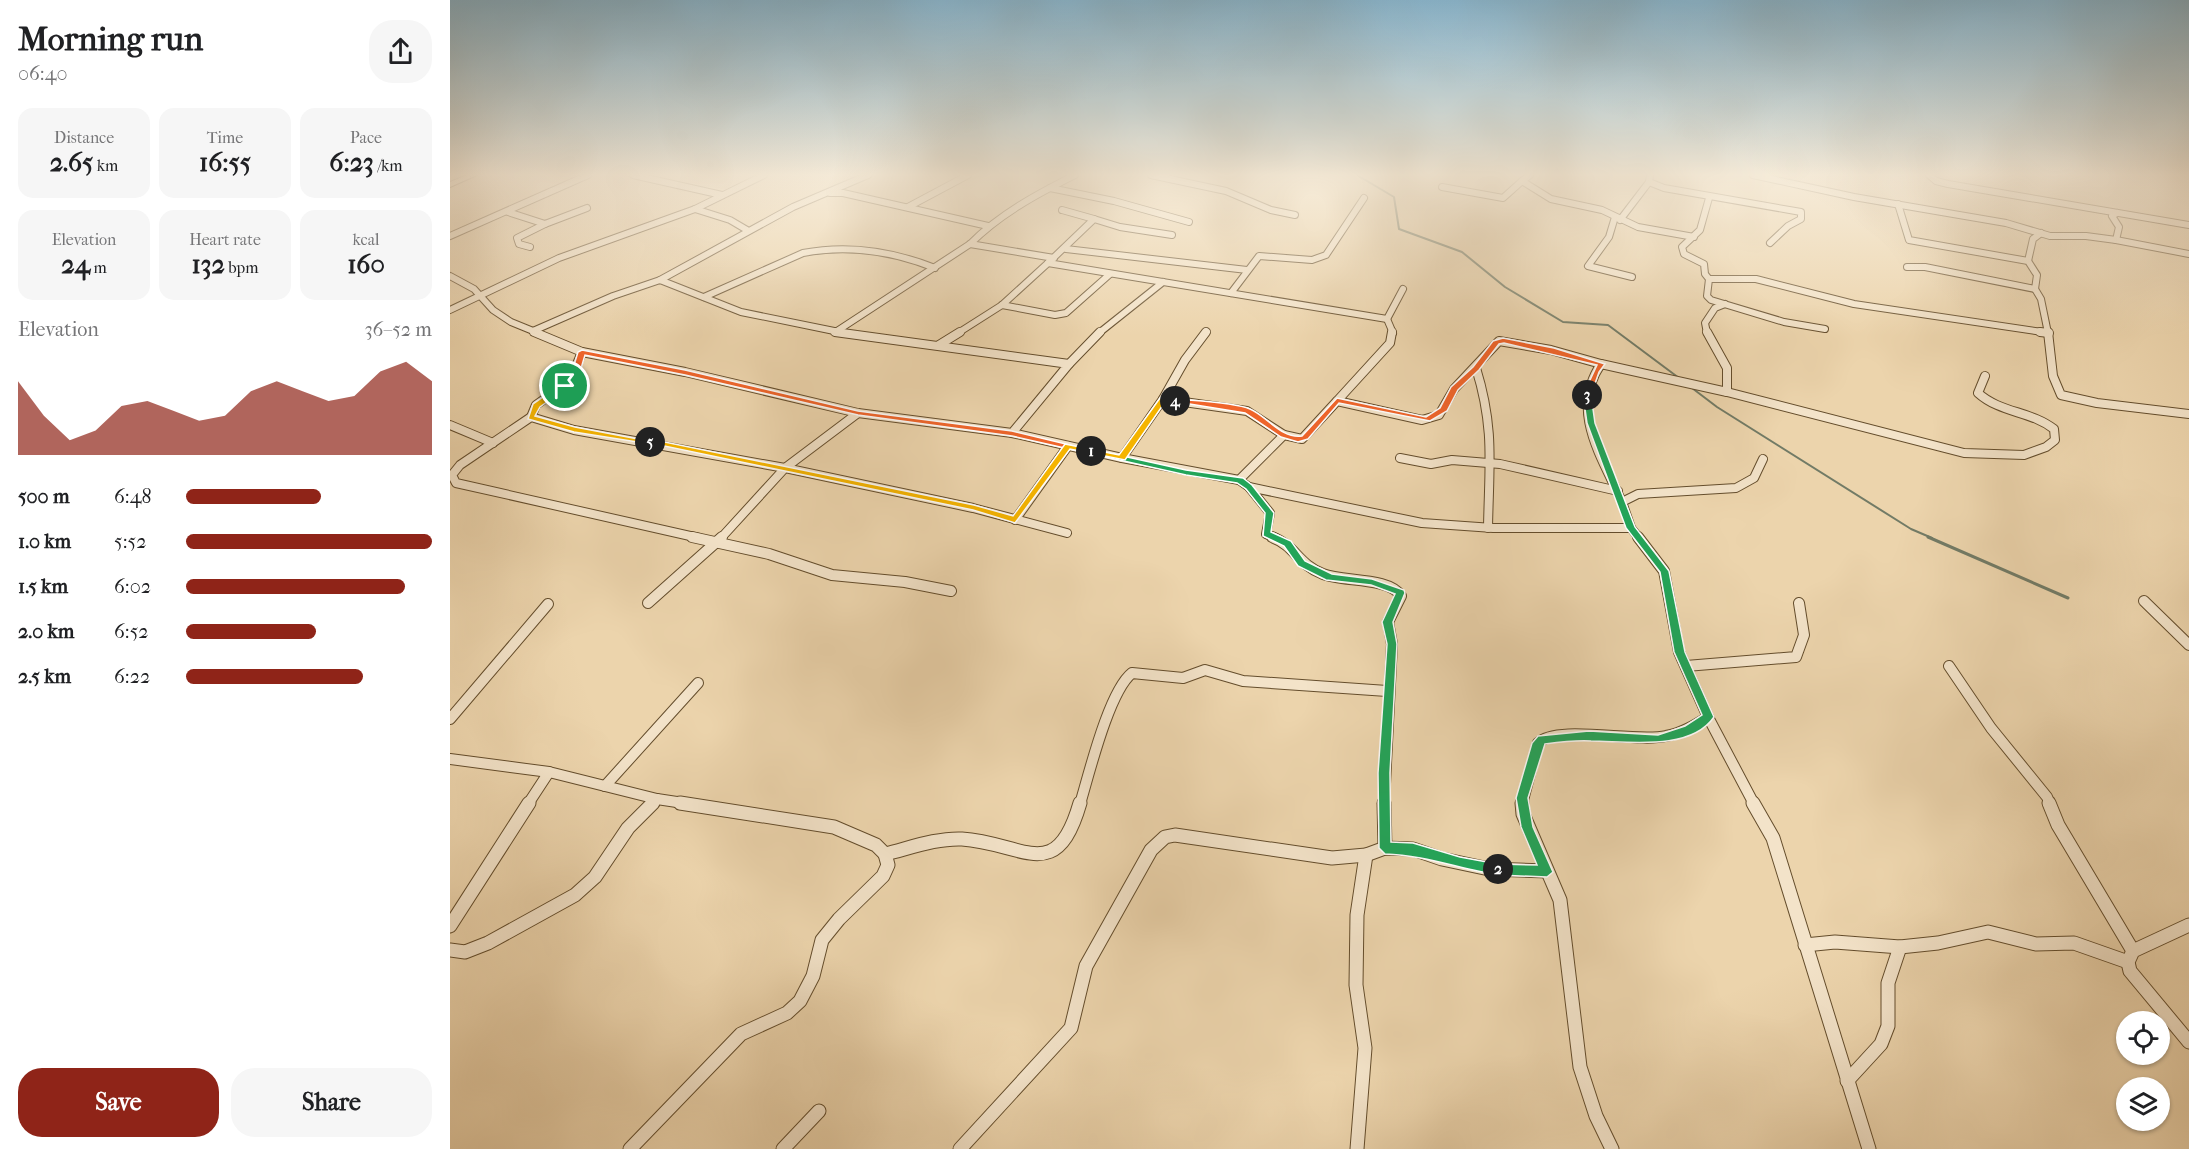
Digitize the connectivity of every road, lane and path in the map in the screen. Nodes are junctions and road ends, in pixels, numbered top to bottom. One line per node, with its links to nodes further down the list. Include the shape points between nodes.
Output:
1 (468, 229): 20 (street)
2 (535, 229): 26 (street, via 517,238 519,243)
3 (641, 229): 44 (street, via 559,258)
4 (750, 229): 17 (street)
5 (985, 229): 25 (street)
6 (1082, 229): 27 (street)
7 (1131, 229): 19 (street)
8 (1344, 229): 34 (street, via 1326,255 1312,260 1263,255)
9 (1613, 229): 37 (street, via 1588,266)
10 (1644, 229): 21 (street)
11 (1699, 229): 21 (street)
12 (1785, 229): 24 (street)
13 (1906, 229): 30 (street, via 1909,240)
14 (2022, 229): 22 (street)
15 (2026, 229): 18 (street)
16 (2119, 229): 23 (street)
17 (747, 230): 39 (street)
18 (2041, 233): 22 (street); 23 (street)
19 (1172, 235)
20 (450, 236)
21 (1694, 237): 38 (street, via 1683,245 1683,251 1703,262)
22 (2033, 239): 30 (street)
23 (2116, 240): 28 (street)
24 (1770, 243)
25 (970, 244): 29 (street); 33 (street)
26 (531, 247)
27 (1066, 249): 29 (street); 34 (street)
28 (2189, 254)
29 (1054, 258): 31 (street)
30 (2028, 261): 42 (street, via 2037,275)
31 (1047, 263): 35 (street); 47 (street)
32 (1907, 267): 42 (street, via 1925,267)
33 (935, 268): 45 (street, via 898,254 818,249); 52 (street)
34 (1247, 270): 43 (street)
35 (1110, 274): 40 (street); 47 (street, via 1066,313 1055,315)
36 (450, 276): 44 (street)
37 (1632, 277)
38 (1709, 279): 46 (street, via 1707,296); 54 (street, via 1756,279 1854,304)
39 (660, 280): 45 (street); 51 (street)
40 (1163, 282): 43 (street); 57 (street, via 1101,330)
41 (1403, 289): 49 (street)
42 (2035, 289): 54 (street)
43 (1232, 292): 49 (street)
44 (479, 295): 48 (street); 51 (street, via 500,316)
45 (704, 297): 52 (street, via 738,311)
46 (1725, 304): 50 (street, via 1784,322); 61 (street, via 1715,308 1706,323 1710,339 1728,365 1731,375)
47 (1002, 305): 55 (street)
48 (450, 310)
49 (1387, 319): 63 (street, via 1393,333 1390,343)
50 (1824, 329)
51 (533, 331): 56 (street)
52 (837, 331): 55 (street, via 886,341)
53 (1206, 332): 62 (street)
54 (2049, 333): 65 (street, via 2055,383 2061,395)
55 (939, 345): 57 (street)
56 (582, 352): 64 (street); 66 (street, via 570,381 536,405)
57 (1069, 364): 68 (street)
58 (1601, 364): 59 (street, via 1503,340); 61 (street); 79 (street, via 1586,400)
59 (1476, 368): 63 (street, via 1454,389 1444,410 1431,419); 75 (street, via 1490,417)
60 (1985, 376): 61 (street, via 1978,393 2001,407 2046,421 2054,429 2055,440 2048,447 2032,453 1996,456 1964,453)
61 (1727, 392)
62 (1163, 399): 69 (street, via 1247,411); 72 (street)
63 (1337, 401): 69 (street, via 1305,438)
64 (858, 413): 68 (street); 76 (street)
65 (2189, 414)
66 (531, 417): 70 (street); 76 (street, via 574,430)
67 (450, 424): 70 (street)
68 (1012, 433): 71 (street)
69 (1284, 435): 77 (street)
70 (493, 442): 84 (street, via 460,465 452,475 456,483)
71 (1068, 446): 72 (street); 80 (street)
72 (1122, 458): 77 (street)
73 (1400, 458): 75 (street, via 1431,464 1452,460)
74 (1762, 459): 79 (street, via 1754,478 1736,488)
75 (1491, 463): 79 (street); 81 (street)
76 (785, 468): 80 (street); 84 (street)
77 (1239, 480): 78 (street)
78 (1249, 487): 81 (street, via 1335,509 1445,526); 94 (street, via 1270,513 1266,534 1288,543 1302,563 1330,578 1372,582 1400,593 1388,619 1392,644)
79 (1620, 497): 82 (street)
80 (1015, 520): 83 (street)
81 (1488, 528): 82 (street)
82 (1631, 528): 91 (street, via 1664,571 1679,652)
83 (1067, 533)
84 (717, 542): 85 (street, via 832,575); 87 (street)
85 (951, 591)
86 (2144, 601): 90 (street)
87 (648, 603)
88 (1799, 603): 91 (street, via 1804,634 1796,657)
89 (548, 604): 96 (street)
90 (2189, 645)
91 (1686, 666): 95 (street)
92 (1949, 666): 110 (street, via 1991,728 2047,797 2058,825)
93 (698, 682): 99 (street)
94 (1387, 692): 101 (street); 102 (street, via 1243,681 1205,670 1183,678 1132,673 1124,680 1098,743 1072,831 1059,848 1039,856 988,842 958,839)
95 (1708, 717): 104 (street, via 1658,740 1589,736 1542,739 1522,798 1527,827); 107 (street, via 1725,741 1743,785 1773,838)
96 (450, 719)
97 (450, 759): 98 (street)
98 (549, 772): 99 (street); 106 (street)
99 (605, 786): 100 (street)
100 (657, 800): 102 (street, via 834,827 876,845); 109 (street, via 628,828 595,877 575,895 488,943 465,952)
101 (1385, 848): 103 (street); 104 (street, via 1413,849 1489,869)
102 (885, 854): 114 (street, via 888,865 883,876 822,940 813,976 800,1001 787,1013 741,1034)
103 (1366, 855): 116 (street, via 1332,858 1175,835 1165,837 1151,850 1086,966 1071,1028); 117 (street, via 1357,915 1356,985 1365,1048)
104 (1547, 872): 118 (street, via 1560,900 1566,933 1580,1067)
105 (2189, 925): 110 (street)
106 (450, 926)
107 (1805, 945): 108 (street, via 1835,942); 112 (street)
108 (1900, 947): 110 (street, via 1988,932 2036,944 2074,943); 112 (street, via 1887,983 1888,1026 1881,1044)
109 (450, 950)
110 (2130, 956): 111 (street, via 2130,971)
111 (2189, 1042)
112 (1847, 1081): 119 (street)
113 (819, 1111): 115 (street)
114 (630, 1149)
115 (783, 1149)
116 (960, 1149)
117 (1357, 1149)
118 (1612, 1149)
119 (1869, 1149)

